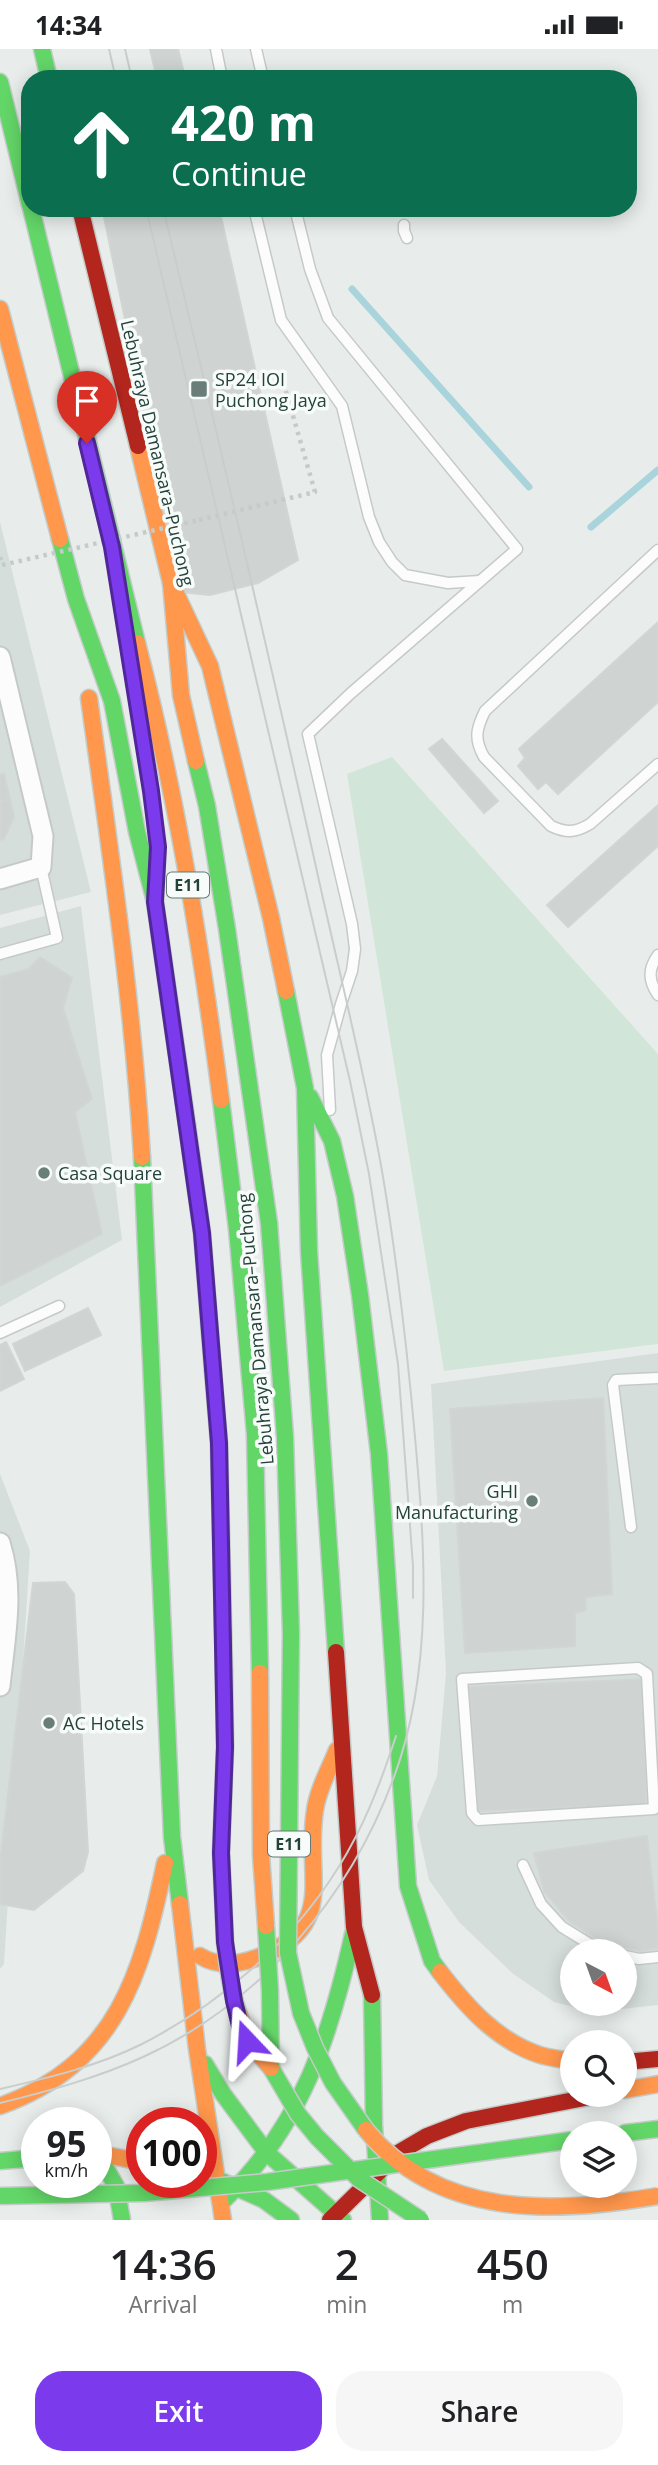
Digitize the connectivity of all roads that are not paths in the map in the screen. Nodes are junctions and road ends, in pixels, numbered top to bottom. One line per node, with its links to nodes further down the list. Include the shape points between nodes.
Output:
1 (42, 49): 4 (highway)
2 (216, 49): 5 (lane)
3 (256, 49): 6 (lane)
4 (47, 70)
5 (220, 70)
6 (261, 70)
7 (0, 82): 8 (highway, Lebuhraya Damansara–Puchong / E11)
8 (21, 170)
9 (32, 217): 16 (highway, Lebuhraya Damansara–Puchong / E11)
10 (82, 217): 19 (highway, Lebuhraya Damansara–Puchong / E11)
11 (256, 217): 18 (lane, via 281,320 342,406 379,542 405,575 448,583)
12 (297, 217): 18 (lane, via 328,318 517,549)
13 (404, 225): 14 (lane)
14 (407, 238)
15 (0, 309): 20 (highway)
16 (112, 547): 22 (highway); 52 (highway, Lebuhraya Damansara–Puchong / E11, bridge, via 160,732 195,926 237,1229 255,1433 261,1855)
17 (658, 550): 23 (lane, via 485,711 476,728 476,743 484,757 551,826 565,832 590,824)
18 (480, 581): 32 (lane, via 308,734 355,949 327,1055)
19 (171, 583): 31 (highway, via 210,666 271,918); 69 (highway, Lebuhraya Damansara–Puchong / E11, bridge, via 181,695 214,847 269,1223 285,1437 291,1619 288,1953 293,1986 313,2049 327,2075 359,2122 408,2169 433,2183 514,2208 568,2209)
20 (76, 599): 27 (highway, via 112,701); 41 (highway, via 137,1075)
21 (0, 657): 25 (street, via 43,836)
22 (140, 723)
23 (658, 764)
24 (158, 847): 27 (highway)
25 (41, 867): 26 (street); 28 (lane, via 57,937)
26 (0, 879)
27 (155, 902): 52 (highway, bridge, via 202,1233 219,1443 225,1747 221,1853 228,1972 240,2026)
28 (0, 954)
29 (658, 955): 30 (lane, via 650,966)
30 (658, 995)
31 (305, 1088): 32 (highway); 40 (highway, via 309,1251)
32 (332, 1141): 49 (highway, via 360,1295 379,1454 408,1886 432,1961 464,2003 506,2040)
33 (59, 1306): 34 (lane)
34 (0, 1332)
35 (658, 1378): 36 (lane, via 616,1380 613,1385)
36 (631, 1527)
37 (0, 1542): 38 (street, via 10,1608)
38 (0, 1679)
39 (654, 1727): 39 (lane, via 654,1809 478,1820 471,1812 461,1679 638,1668 647,1674)
40 (342, 1733): 43 (highway); 44 (highway, via 315,1810 313,1901 308,1922 296,1938 277,1952 221,1965 196,1953)
41 (172, 1837): 44 (highway); 56 (highway, via 146,1947 119,2009 81,2060 52,2084)
42 (523, 1865): 45 (lane, via 541,1904 562,1927)
43 (354, 1927): 61 (highway, via 338,1997 310,2082); 64 (highway, via 372,1992)
44 (182, 1937): 48 (highway)
45 (582, 1939)
46 (658, 1957): 47 (lane)
47 (637, 1959)
48 (197, 2049): 57 (highway); 61 (highway, via 223,2094)
49 (560, 2059)
50 (658, 2059): 51 (highway)
51 (637, 2061)
52 (271, 2068): 75 (highway, bridge, via 317,2137 359,2179)
53 (658, 2084): 54 (highway)
54 (637, 2088)
55 (560, 2102): 64 (highway, via 446,2128 398,2153)
56 (0, 2106)
57 (202, 2107)
58 (658, 2129): 59 (highway)
59 (637, 2132)
60 (560, 2142): 68 (highway, bridge, via 267,2182 144,2193)
61 (267, 2153): 67 (highway); 71 (highway)
62 (21, 2159): 63 (highway)
63 (0, 2161)
64 (378, 2173): 71 (highway); 74 (highway)
65 (112, 2179): 72 (highway)
66 (217, 2179): 67 (highway)
67 (239, 2188): 70 (highway); 73 (highway)
68 (0, 2196)
69 (658, 2196)
70 (218, 2212)
71 (336, 2218)
72 (122, 2220)
73 (291, 2220)
74 (380, 2220)
75 (421, 2220)

